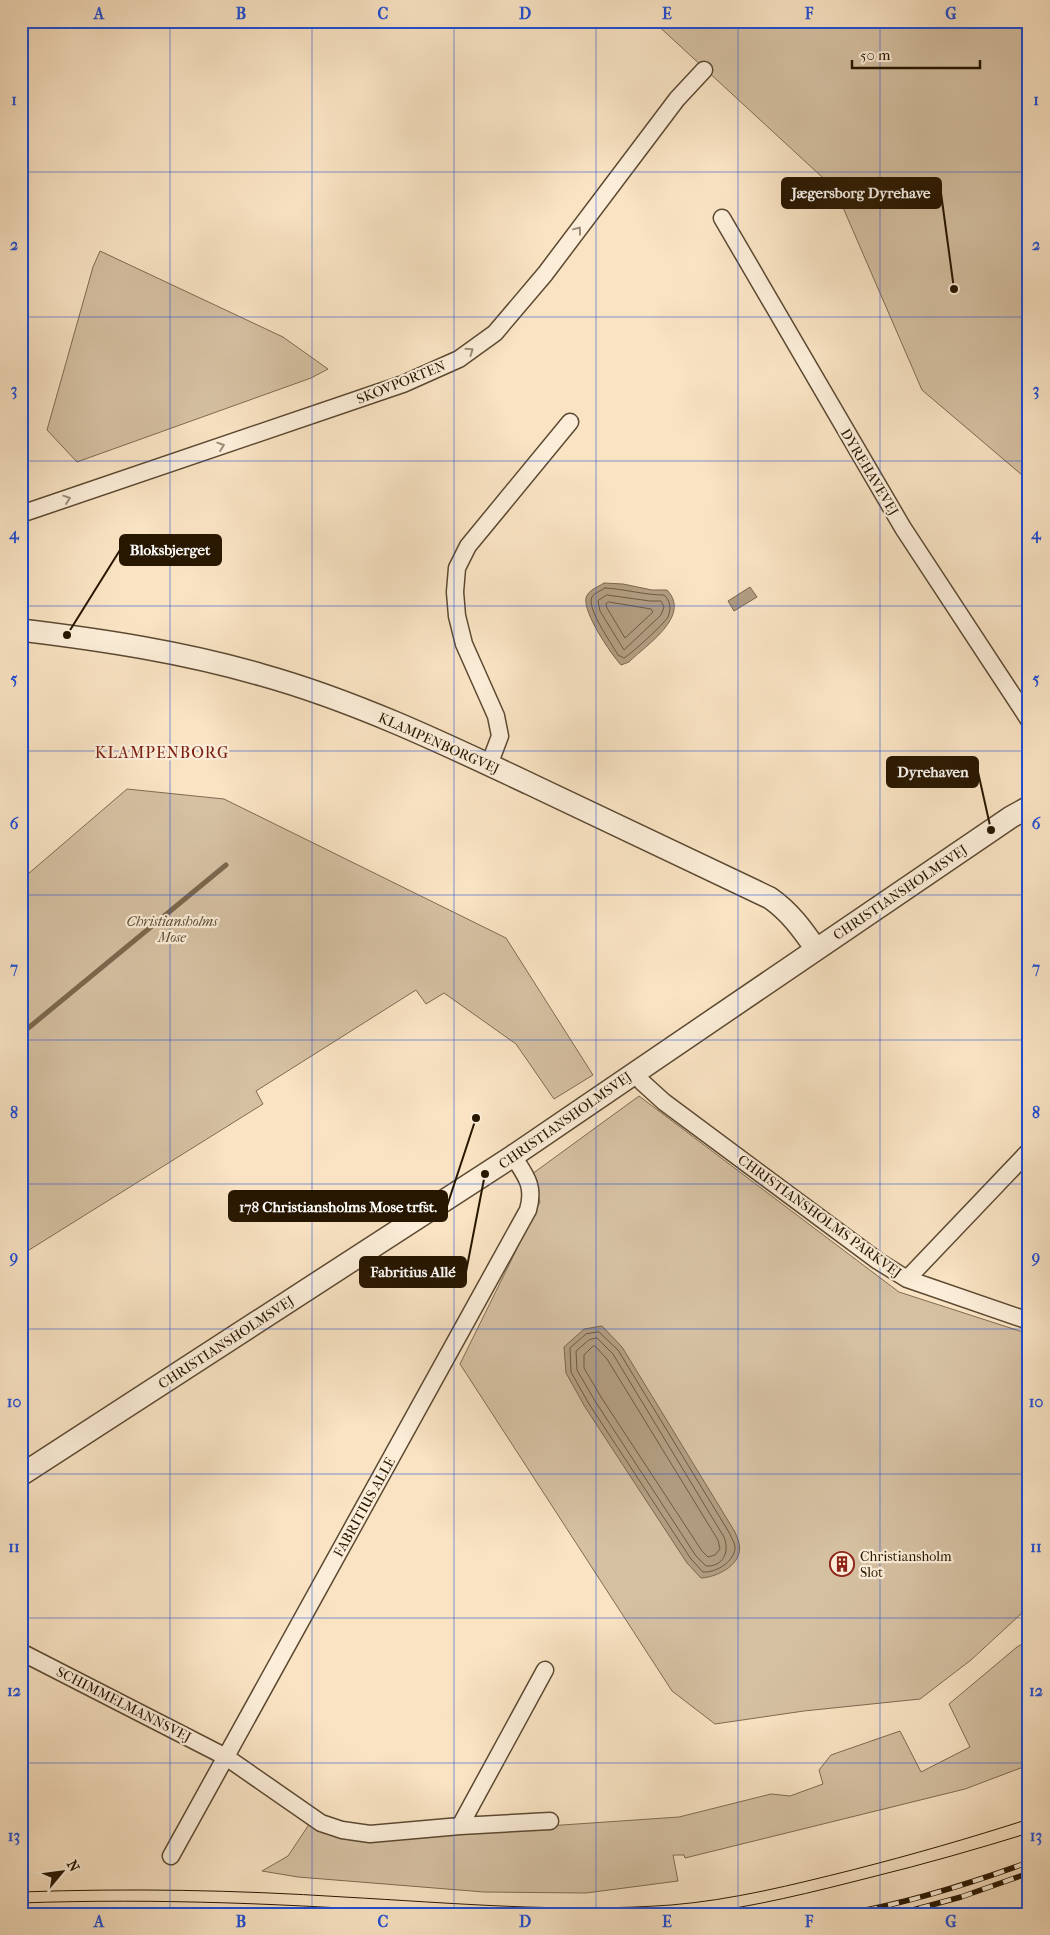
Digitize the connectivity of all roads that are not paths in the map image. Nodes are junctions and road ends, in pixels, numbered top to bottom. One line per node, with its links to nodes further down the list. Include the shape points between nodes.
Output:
1 (704, 70): 4 (street, SKOVPORTEN, one-way to 1, via 403,384 459,358 495,333 545,274 677,99)
2 (722, 218): 6 (street, DYREHAVEVEJ, via 903,528)
3 (570, 422): 7 (street, via 468,546 457,568 457,616 464,644 496,716 500,736)
4 (21, 514)
5 (21, 630): 7 (street, KLAMPENBORGVEJ, via 108,640 187,655 263,675 406,727)
6 (1029, 720)
7 (489, 765): 9 (street, KLAMPENBORGVEJ, via 770,898 783,907)
8 (1029, 807): 9 (street, CHRISTIANSHOLMSVEJ)
9 (816, 949): 10 (street, CHRISTIANSHOLMSVEJ)
10 (635, 1072): 12 (street, CHRISTIANSHOLMSVEJ); 13 (street, CHRISTIANSHOLMS PARKVEJ, via 664,1102)
11 (1029, 1151): 13 (street)
12 (513, 1156): 15 (street, CHRISTIANSHOLMSVEJ); 18 (street, FABRITIUS ALLE, via 526,1177 532,1196 528,1210)
13 (907, 1279): 14 (street, CHRISTIANSHOLMS PARKVEJ)
14 (1029, 1321)
15 (21, 1475)
16 (21, 1652): 18 (street, SCHIMMELMANNSVEJ)
17 (545, 1670): 20 (street)
18 (226, 1757): 20 (street, SCHIMMELMANNSVEJ, via 321,1822 342,1830 370,1834); 21 (street, FABRITIUS ALLE)
19 (550, 1821): 20 (street, SCHIMMELMANNSVEJ)
20 (460, 1826)
21 (171, 1856)

